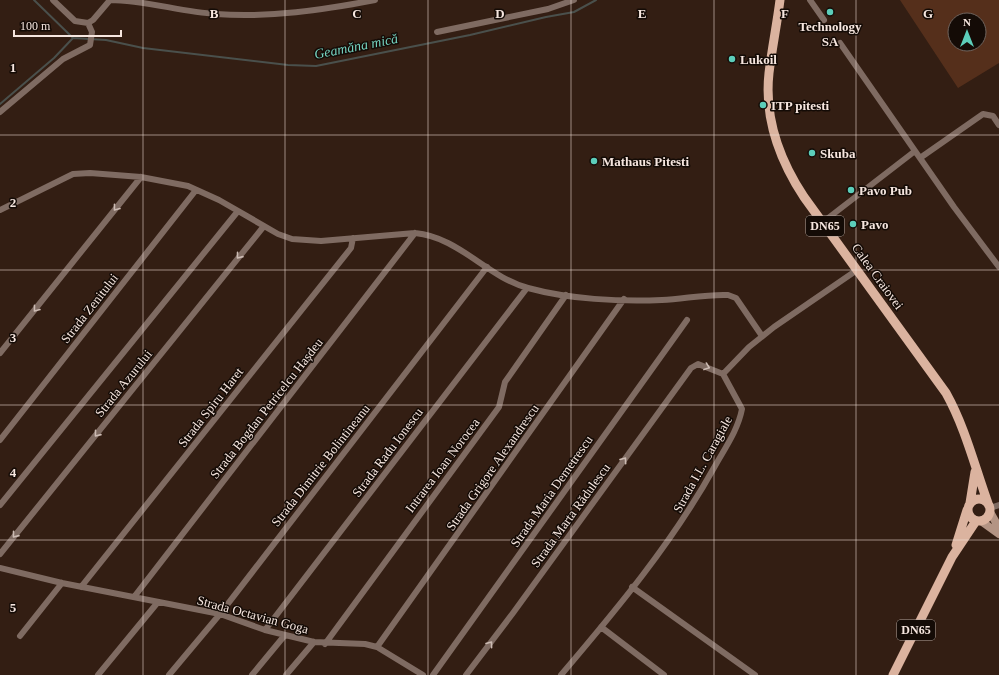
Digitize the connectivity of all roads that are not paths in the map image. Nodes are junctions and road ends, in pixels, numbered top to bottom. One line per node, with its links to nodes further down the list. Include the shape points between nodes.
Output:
1 (53, 0): 7 (street, via 75,21)
2 (375, 0): 7 (street, via 316,11 245,16 110,0)
3 (574, 0): 8 (street, via 548,9)
4 (780, 0): 18 (main road, Calea Craiovei / DN65, via 769,72 768,91 772,125 790,176)
5 (810, 0): 6 (street)
6 (824, 20)
7 (88, 23): 10 (street, via 92,32 90,45 54,66)
8 (437, 32)
9 (840, 43): 12 (street)
10 (0, 112)
11 (999, 124): 13 (street, via 993,116 983,114)
12 (915, 151): 13 (street); 18 (street)
13 (920, 158): 23 (street)
14 (141, 177): 15 (street); 16 (street, via 73,174); 30 (street, one-way to 30)
15 (196, 190): 17 (street); 32 (street, Strada Zenitului)
16 (0, 210)
17 (238, 211): 19 (street); 34 (street)
18 (823, 222): 24 (main road, Calea Craiovei / DN65)
19 (264, 226): 21 (street, via 292,239 321,241); 41 (street, Strada Azurului, one-way to 41)
20 (415, 233): 21 (street); 22 (street, via 430,234 448,242); 47 (street, Strada Bogdan Petricelcu Hașdeu)
21 (353, 238): 45 (street, Strada Spiru Haret, via 351,248)
22 (487, 267): 25 (street, via 507,280); 49 (street, Strada Dimitrie Bolintineanu)
23 (999, 267)
24 (857, 270): 29 (street); 33 (main road, Calea Craiovei / DN65, via 946,393 962,426)
25 (527, 288): 26 (street); 51 (street, Strada Radu Ionescu)
26 (566, 295): 27 (street); 55 (street, Intrarea Ioan Norocea, via 505,382 500,407)
27 (624, 299): 29 (street, via 660,300 728,295 736,298); 56 (street, Strada Grigore Alexandrescu)
28 (687, 320): 62 (street, Strada Maria Demetrescu)
29 (762, 336): 31 (street)
30 (0, 353)
31 (723, 374): 46 (street, Strada I.L. Caragiale, via 742,409 741,417 684,519); 63 (street, Strada Marta Rădulescu, one-way to 31, via 691,368 698,364)
32 (0, 440)
33 (976, 470): 36 (main road, Calea Craiovei / DN65); 37 (main road, Calea Craiovei / DN65)
34 (0, 505)
35 (999, 505): 37 (street)
36 (968, 507): 37 (main road, via 980,499); 38 (main road, via 970,517); 42 (main road, Calea Craiovei / DN65)
37 (990, 509): 38 (main road, DN65, via 985,519); 39 (main road)
38 (979, 521): 40 (main road); 42 (main road, Calea Craiovei / DN65)
39 (999, 528)
40 (999, 534)
41 (0, 554)
42 (952, 557): 67 (main road, Calea Craiovei / DN65)
43 (0, 568): 44 (street, Strada Octavian Goga)
44 (62, 583): 45 (street, Strada Octavian Goga); 53 (street)
45 (81, 587): 47 (street, Strada Octavian Goga)
46 (632, 587): 50 (street, Strada I.L. Caragiale); 66 (street)
47 (134, 597): 48 (street, Strada Octavian Goga)
48 (158, 602): 49 (street, Strada Octavian Goga); 57 (street)
49 (220, 614): 51 (street, Strada Octavian Goga); 58 (street, Strada Dimitrie Bolintineanu)
50 (601, 627): 64 (street, Strada I.L. Caragiale); 65 (street)
51 (266, 630): 52 (street, Strada Octavian Goga)
52 (285, 635): 54 (street, Strada Octavian Goga); 59 (street)
53 (20, 636)
54 (314, 642): 55 (street, Strada Octavian Goga); 60 (street)
55 (325, 644): 56 (street, Strada Octavian Goga, via 365,644)
56 (377, 647): 61 (street, Strada Octavian Goga)
57 (98, 675)
58 (168, 675)
59 (252, 675)
60 (286, 675)
61 (423, 675)
62 (433, 675)
63 (466, 675)
64 (561, 675)
65 (664, 675)
66 (755, 675)
67 (893, 675)

